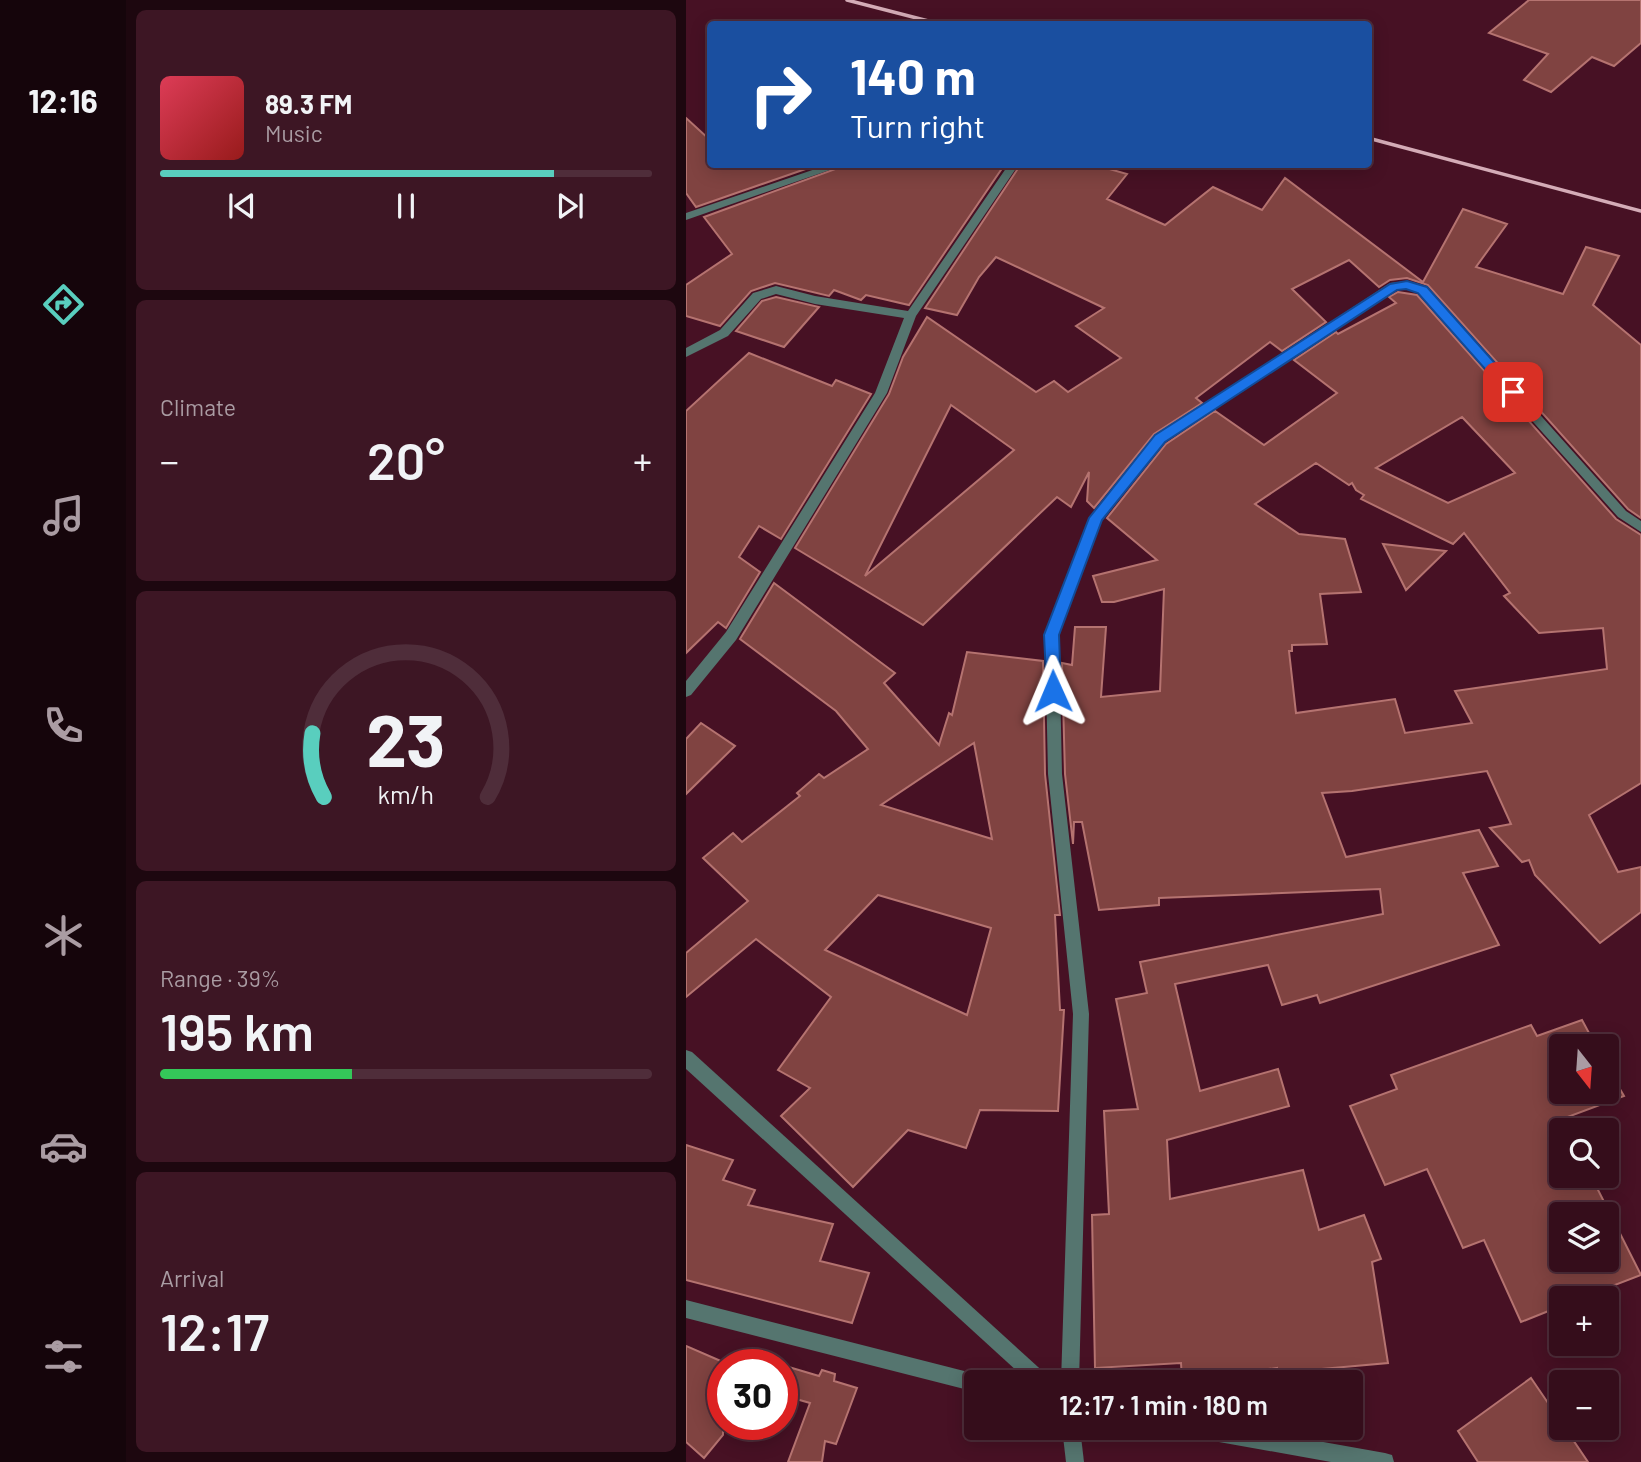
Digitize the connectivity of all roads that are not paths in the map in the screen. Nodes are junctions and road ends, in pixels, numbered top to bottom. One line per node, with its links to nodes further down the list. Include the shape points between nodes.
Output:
1 (830, 168): 3 (street)
2 (1011, 168): 4 (street)
3 (686, 217)
4 (911, 315): 5 (street, via 776,290 757,296 724,333); 7 (street, via 881,393 731,636)
5 (686, 353)
6 (1641, 527): 11 (street, via 1622,514 1422,290 1407,285 1394,286 1160,439 1096,518 1052,635 1055,774 1080,1014)
7 (686, 691)
8 (686, 1058): 10 (street)
9 (686, 1309): 12 (street)
10 (1029, 1370)
11 (1070, 1370)
12 (964, 1380)
13 (1072, 1440): 15 (street)
14 (1259, 1440): 16 (street)
15 (1075, 1462)
16 (1385, 1462)

